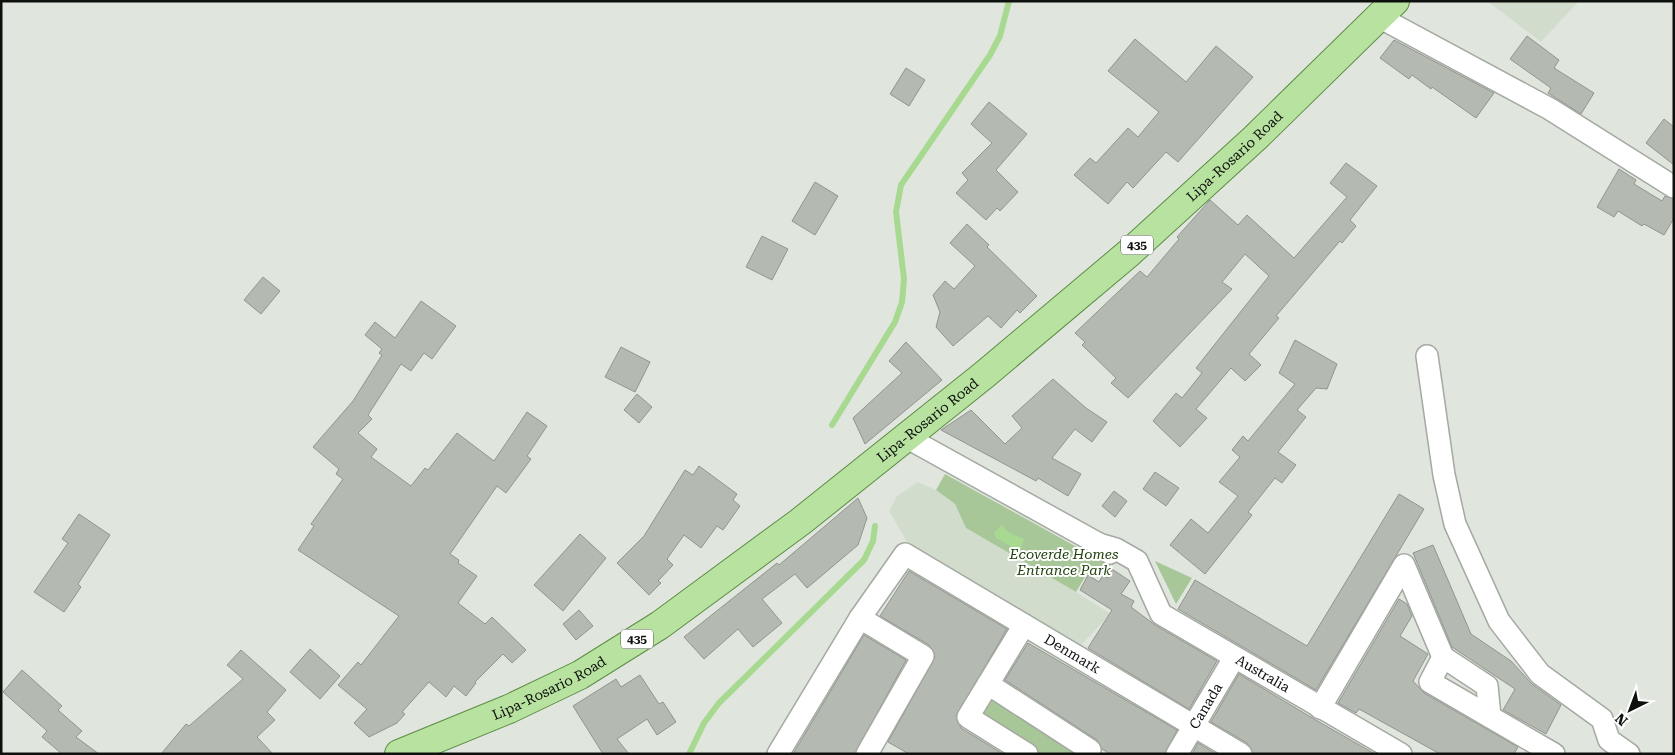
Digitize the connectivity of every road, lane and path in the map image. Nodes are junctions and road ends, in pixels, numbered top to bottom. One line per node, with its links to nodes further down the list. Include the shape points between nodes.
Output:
1 (1387, 9): 2 (street); 4 (main road, Lipa-Rosario Road / 435, via 1255,138 1129,253)
2 (1674, 187)
3 (1427, 356): 20 (street, via 1444,475 1455,524 1499,621 1540,674 1602,719 1609,740)
4 (906, 437): 7 (street, Australia, via 1099,544 1137,561 1161,614); 12 (main road, Lipa-Rosario Road / 435, via 800,522 660,625 580,675 509,709)
5 (860, 618): 6 (street, Denmark, via 905,554); 11 (street, via 923,656); 13 (street)
6 (1024, 625): 8 (street); 10 (street, Denmark)
7 (1234, 658): 9 (street, Australia); 10 (street, Canada)
8 (988, 684): 14 (street, via 968,717); 15 (street, via 1090,750)
9 (1320, 708): 18 (street, Australia); 19 (street, via 1404,565 1443,657 1487,686 1490,716)
10 (1194, 725): 16 (street, Canada); 17 (street, Denmark)
11 (875, 751)
12 (399, 754)
13 (778, 754)
14 (1027, 754)
15 (1088, 754)
16 (1176, 754)
17 (1241, 754)
18 (1401, 754)
19 (1554, 754)
20 (1629, 754)

